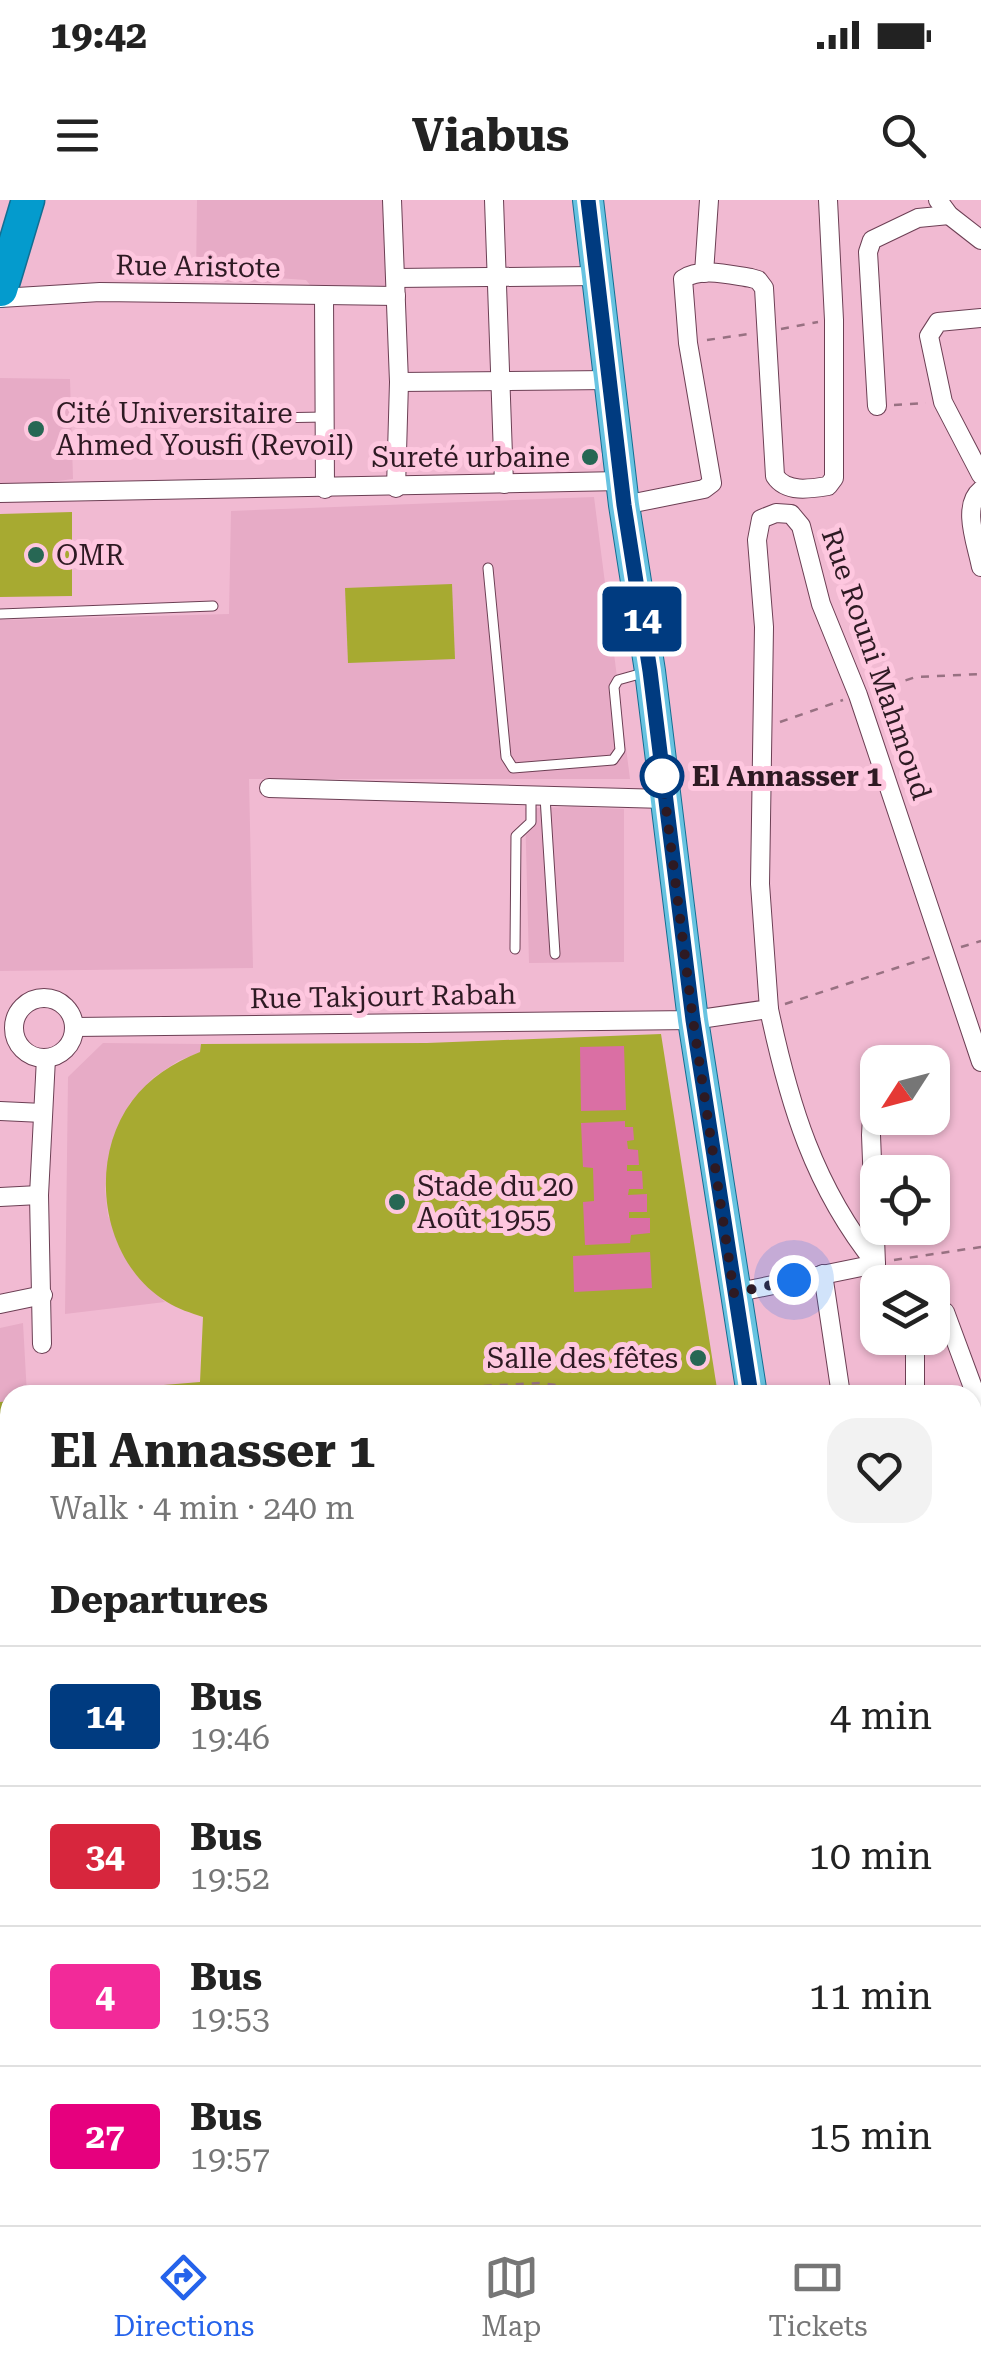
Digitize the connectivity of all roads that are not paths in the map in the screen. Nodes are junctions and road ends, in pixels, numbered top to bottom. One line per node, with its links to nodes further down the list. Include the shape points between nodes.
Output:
1 (9, 200): 9 (highway)
2 (28, 200): 15 (highway)
3 (392, 200): 14 (street)
4 (494, 200): 12 (street)
5 (588, 200): 13 (main road)
6 (709, 200): 11 (street)
7 (828, 200): 11 (street, via 834,478 828,486 790,488 775,476 764,288 751,278)
8 (943, 207): 10 (street); 21 (street, via 872,240 868,252)
9 (0, 235)
10 (981, 240)
11 (704, 273): 30 (street, via 690,274 683,288 712,484 704,490)
12 (496, 276): 13 (street, Rue Aristote); 14 (street, Rue Aristote); 18 (street)
13 (596, 276): 19 (main road)
14 (396, 287): 16 (street, Rue Aristote); 20 (street)
15 (0, 291): 16 (street, Rue Aristote)
16 (324, 294): 22 (street)
17 (981, 318): 24 (street, via 938,322 928,336 943,402)
18 (498, 380): 19 (street); 20 (street); 25 (street)
19 (609, 380): 30 (main road)
20 (398, 382): 26 (street)
21 (877, 406)
22 (325, 418): 23 (lane); 27 (street)
23 (207, 419)
24 (981, 475)
25 (504, 484): 26 (street); 30 (street)
26 (396, 488): 27 (street)
27 (326, 489): 29 (street)
28 (981, 490): 31 (street, via 970,507)
29 (0, 493)
30 (622, 493): 35 (main road)
31 (981, 567)
32 (488, 568): 35 (lane, via 506,757 513,768 612,760 620,750 614,687)
33 (213, 606): 34 (lane)
34 (0, 614)
35 (650, 671): 38 (main road)
36 (269, 788): 37 (street)
37 (538, 794): 38 (street); 39 (lane, via 531,822 516,836); 40 (lane)
38 (665, 799): 42 (main road)
39 (515, 950)
40 (554, 954)
41 (769, 1009): 42 (street); 45 (street, Rue Rouni Mahmoud, via 760,884 764,627 757,540 761,520 776,513 792,514 801,526 821,604); 51 (street, via 785,1085 817,1173)
42 (693, 1020): 43 (street, Rue Takjourt Rabah); 53 (main road)
43 (74, 1026): 44 (street, via 68,1046); 44 (street, via 66,1008 52,999 22,1007 14,1021 16,1038 29,1054)
44 (46, 1058): 47 (street)
45 (981, 1062)
46 (0, 1110): 47 (street)
47 (43, 1113): 49 (street)
48 (871, 1135): 51 (street)
49 (39, 1195): 50 (street); 54 (street)
50 (0, 1197)
51 (876, 1264): 52 (street)
52 (823, 1274): 53 (street); 60 (street)
53 (734, 1293): 59 (main road)
54 (43, 1295): 55 (street); 57 (street)
55 (0, 1304)
56 (950, 1328): 62 (street)
57 (42, 1344)
58 (915, 1355): 61 (street)
59 (750, 1385)
60 (840, 1385)
61 (915, 1385)
62 (972, 1385)

